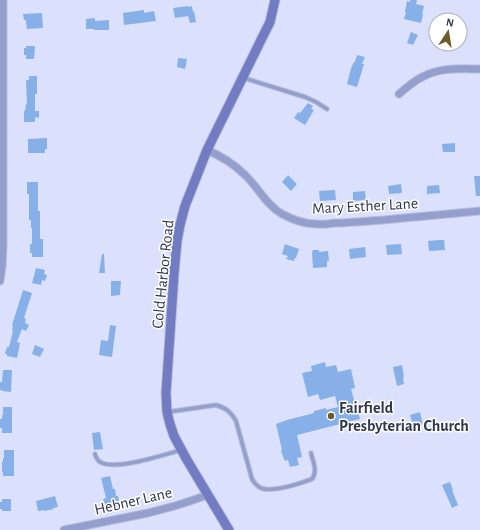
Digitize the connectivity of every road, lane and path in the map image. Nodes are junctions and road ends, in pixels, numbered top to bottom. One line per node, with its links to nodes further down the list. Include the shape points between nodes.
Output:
1 (2, 0): 9 (street, via 3,248)
2 (275, 0): 4 (main road, Cold Harbor Road, via 270,22)
3 (480, 69): 5 (street, via 434,72 420,77)
4 (243, 78): 6 (lane, via 305,96); 7 (main road, Cold Harbor Road)
5 (399, 94)
6 (327, 109)
7 (207, 150): 8 (street, Mary Esther Lane, via 245,174 272,207 281,214 304,223 359,222); 10 (main road, Cold Harbor Road, via 185,206 177,241)
8 (480, 211)
9 (0, 281)
10 (167, 412): 11 (main road, Cold Harbor Road, via 174,436); 12 (lane, via 216,405 228,410 236,421 252,479 264,489 312,479 315,472)
11 (182, 450): 13 (lane, via 116,465 100,462); 14 (main road, Cold Harbor Road)
12 (311, 453)
13 (95, 454)
14 (208, 495): 15 (street, Hebner Lane, via 148,513); 16 (main road, Cold Harbor Road)
15 (64, 530)
16 (229, 530)

